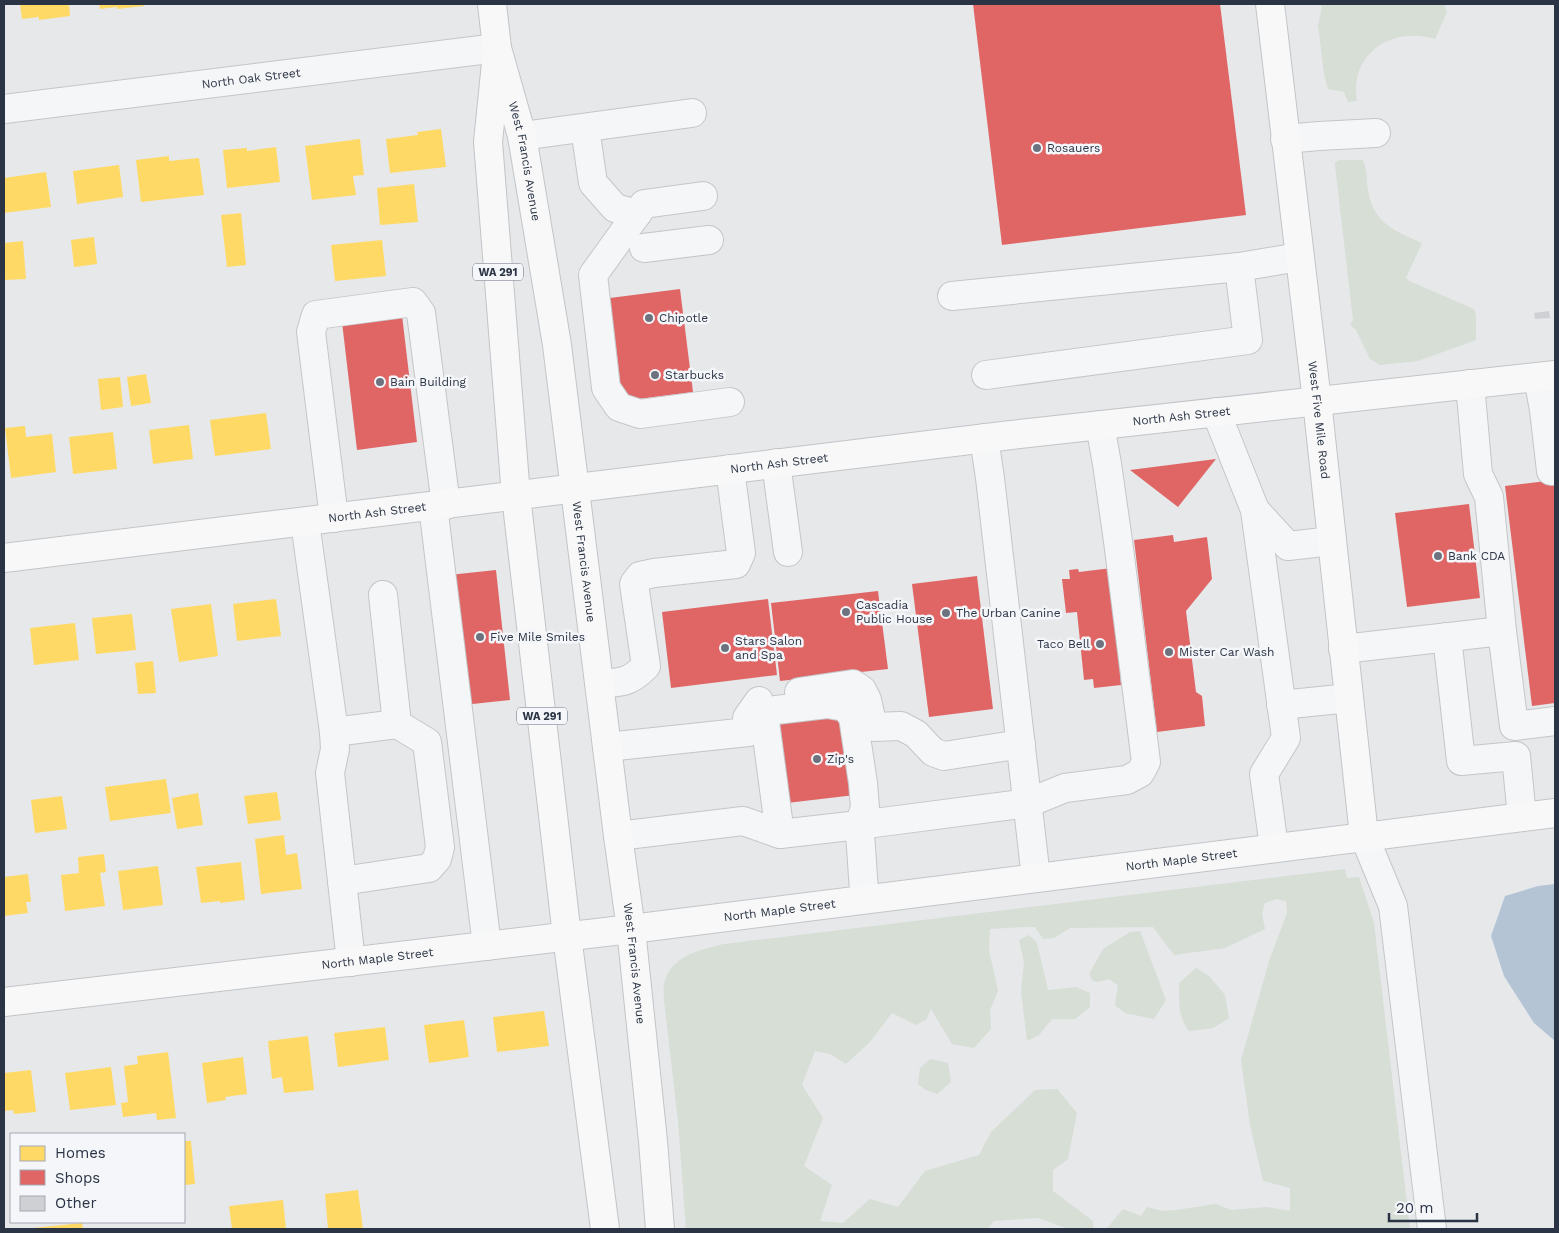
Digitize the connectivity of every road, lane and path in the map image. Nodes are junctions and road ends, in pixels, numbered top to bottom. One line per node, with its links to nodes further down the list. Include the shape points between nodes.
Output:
1 (492, 4): 3 (main road, West Francis Avenue / WA 291)
2 (1270, 4): 9 (main road, West Five Mile Road)
3 (497, 48): 4 (street, North Oak Street); 8 (main road, West Francis Avenue / WA 291); 29 (main road, West Francis Avenue / WA 291, via 488,142)
4 (4, 109)
5 (692, 113): 6 (street)
6 (585, 128): 8 (street); 11 (street, via 593,183 614,208)
7 (1376, 133): 9 (street)
8 (522, 136): 28 (main road, West Francis Avenue / WA 291, via 558,345)
9 (1286, 139): 14 (main road, West Five Mile Road)
10 (703, 196): 11 (street, via 644,204)
11 (637, 214): 21 (street, via 593,275 606,388 619,407 640,414)
12 (709, 240): 13 (street)
13 (644, 248)
14 (1300, 257): 15 (street); 20 (main road, West Five Mile Road)
15 (1240, 267): 16 (street); 17 (street, via 1248,340)
16 (952, 296)
17 (986, 375)
18 (1547, 376): 19 (main road, North Ash Street); 27 (street, via 1544,410)
19 (1470, 384): 20 (main road, North Ash Street); 38 (street, via 1478,474 1489,496)
20 (1317, 401): 22 (main road, North Ash Street); 34 (main road, West Five Mile Road)
21 (730, 402)
22 (1216, 412): 23 (main road, North Ash Street); 31 (street)
23 (1100, 425): 24 (main road, North Ash Street); 51 (street, via 1146,762 1140,773 1127,780 1065,788)
24 (984, 438): 25 (main road, North Ash Street); 48 (street)
25 (776, 463): 26 (main road, North Ash Street); 35 (street)
26 (730, 469): 28 (main road, North Ash Street); 41 (street, via 741,553 736,564 640,576 634,584 646,666 635,677)
27 (1551, 471)
28 (576, 489): 29 (main road, North Ash Street); 41 (main road, West Francis Avenue / WA 291)
29 (516, 496): 30 (main road, North Ash Street); 63 (main road, West Francis Avenue / WA 291)
30 (440, 505): 32 (main road, North Ash Street); 32 (street, via 421,313 413,302 316,315 311,332); 64 (street)
31 (1255, 510): 34 (street, via 1288,546); 43 (street)
32 (334, 518): 33 (main road, North Ash Street)
33 (305, 522): 36 (main road, North Ash Street); 47 (street)
34 (1332, 541): 40 (main road, West Five Mile Road)
35 (788, 552)
36 (4, 558)
37 (383, 596): 45 (street)
38 (1502, 631): 39 (street); 46 (street)
39 (1448, 637): 40 (street); 50 (street, via 1461,761)
40 (1343, 649): 42 (main road, West Five Mile Road)
41 (600, 684): 49 (main road, West Francis Avenue / WA 291)
42 (1349, 698): 43 (street); 57 (main road, West Five Mile Road)
43 (1281, 705): 58 (street, via 1286,738 1264,774)
44 (1555, 721): 46 (street)
45 (397, 724): 47 (street); 60 (street, via 426,742 440,847 437,859 429,868)
46 (1514, 726): 50 (street)
47 (334, 732): 60 (street, via 335,749 330,773)
48 (1021, 744): 49 (street, via 944,756 933,752 916,734 901,726 873,727 867,700 862,690 853,684 763,697 747,718 748,732); 51 (street)
49 (607, 747): 56 (main road, West Francis Avenue / WA 291)
50 (1516, 756): 53 (street)
51 (1028, 803): 54 (street); 59 (street)
52 (1555, 813): 53 (main road, North Maple Street)
53 (1522, 817): 57 (main road, North Maple Street)
54 (859, 825): 55 (street); 55 (street, via 865,808 853,717 845,708 827,704 776,710 768,715 765,722); 61 (street)
55 (780, 834): 56 (street, via 743,821)
56 (618, 836): 62 (main road, West Francis Avenue / WA 291)
57 (1364, 836): 58 (main road, North Maple Street); 69 (street, via 1393,906)
58 (1274, 847): 59 (main road, North Maple Street)
59 (1036, 878): 61 (main road, North Maple Street)
60 (342, 880): 65 (street)
61 (865, 899): 62 (main road, North Maple Street)
62 (631, 929): 63 (main road, North Maple Street); 68 (main road, West Francis Avenue / WA 291)
63 (567, 936): 64 (main road, North Maple Street); 67 (main road, West Francis Avenue / WA 291)
64 (487, 946): 65 (main road, North Maple Street)
65 (351, 962): 66 (main road, North Maple Street)
66 (4, 1002)
67 (605, 1229)
68 (660, 1229)
69 (1432, 1229)

